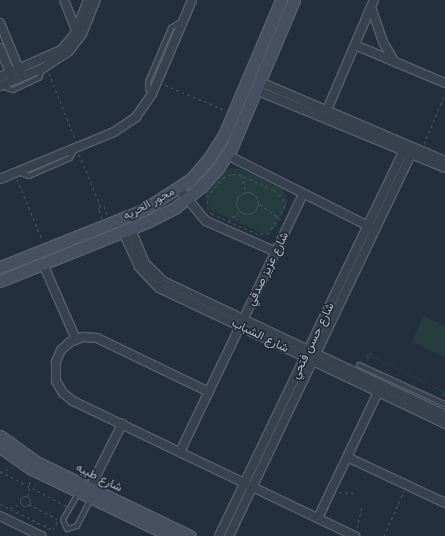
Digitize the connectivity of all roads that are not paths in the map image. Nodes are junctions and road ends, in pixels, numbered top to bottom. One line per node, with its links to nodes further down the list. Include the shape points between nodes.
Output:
1 (64, 0): 10 (street)
2 (88, 0): 10 (street)
3 (96, 0): 14 (street, via 78,40 64,55)
4 (192, 0): 8 (street)
5 (281, 0): 27 (main road, محور الحريه, via 233,113 209,158)
6 (294, 0): 19 (main road, محور الحريه)
7 (373, 4): 11 (street); 13 (street, via 383,42)
8 (184, 21): 20 (street); 20 (lane, via 172,28 148,82 148,89)
9 (0, 23): 15 (street)
10 (76, 29): 15 (street, via 61,50)
11 (355, 45): 13 (street); 21 (street)
12 (0, 48): 16 (street)
13 (395, 62): 18 (street)
14 (44, 67): 15 (street); 17 (lane, via 39,78 13,90 6,89)
15 (21, 73): 16 (street)
16 (12, 77): 17 (street)
17 (1, 83)
18 (445, 83)
19 (258, 86): 21 (street); 22 (street); 23 (main road, محور الحريه)
20 (152, 94): 26 (street, via 130,123)
21 (327, 110): 22 (street)
22 (411, 150): 24 (street); 25 (street); 30 (street, شارع حسن فتحي)
23 (227, 155): 28 (street); 29 (main road, محور الحريه, via 208,180)
24 (445, 161)
25 (445, 168)
26 (0, 179)
27 (179, 189): 29 (street); 34 (main road, محور الحريه, via 152,206)
28 (303, 194): 30 (street); 32 (street, شارع عزيز صدقي)
29 (186, 199): 31 (main road, محور الحريه, via 158,217); 32 (street, via 206,221)
30 (371, 227): 38 (street, شارع حسن فتحي)
31 (127, 230): 33 (main road, محور الحريه); 36 (street, شارع الشباب, via 139,267 153,284)
32 (276, 252): 36 (street, شارع عزيز صدقي)
33 (43, 264): 35 (main road, محور الحريه); 37 (street)
34 (0, 267)
35 (0, 281)
36 (242, 323): 38 (street, شارع الشباب); 40 (street, شارع عزيز صدقي)
37 (76, 339): 40 (street, via 90,336 104,340); 44 (street, via 65,346 58,356 55,375 59,387 73,401)
38 (310, 355): 41 (street, شارع الشباب); 43 (street, شارع الشباب); 50 (street, شارع حسن فتحي); 51 (street, شارع حسن فتحي)
39 (359, 365): 42 (lane)
40 (209, 392): 48 (street, شارع عزيز صدقي)
41 (378, 392): 45 (street, شارع الشباب); 49 (street)
42 (444, 404)
43 (445, 415)
44 (122, 424): 48 (street); 53 (street)
45 (445, 424)
46 (0, 436): 53 (main road, شارع طيبه, via 29,458)
47 (0, 447): 52 (main road, شارع طيبه, via 24,465)
48 (180, 452): 50 (street)
49 (347, 457): 54 (street); 56 (street)
50 (244, 483): 51 (street); 60 (street, شارع حسن فتحي)
51 (252, 486): 56 (street); 61 (street, شارع حسن فتحي)
52 (79, 491): 53 (main road, شارع طيبه); 53 (lane, via 63,524 71,530 77,526)
53 (91, 493): 58 (main road, شارع طيبه); 59 (main road, شارع طيبه)
54 (445, 503)
55 (0, 516): 57 (street)
56 (318, 518): 62 (street)
57 (41, 536)
58 (171, 536)
59 (190, 536)
60 (219, 536)
61 (229, 536)
62 (355, 536)

